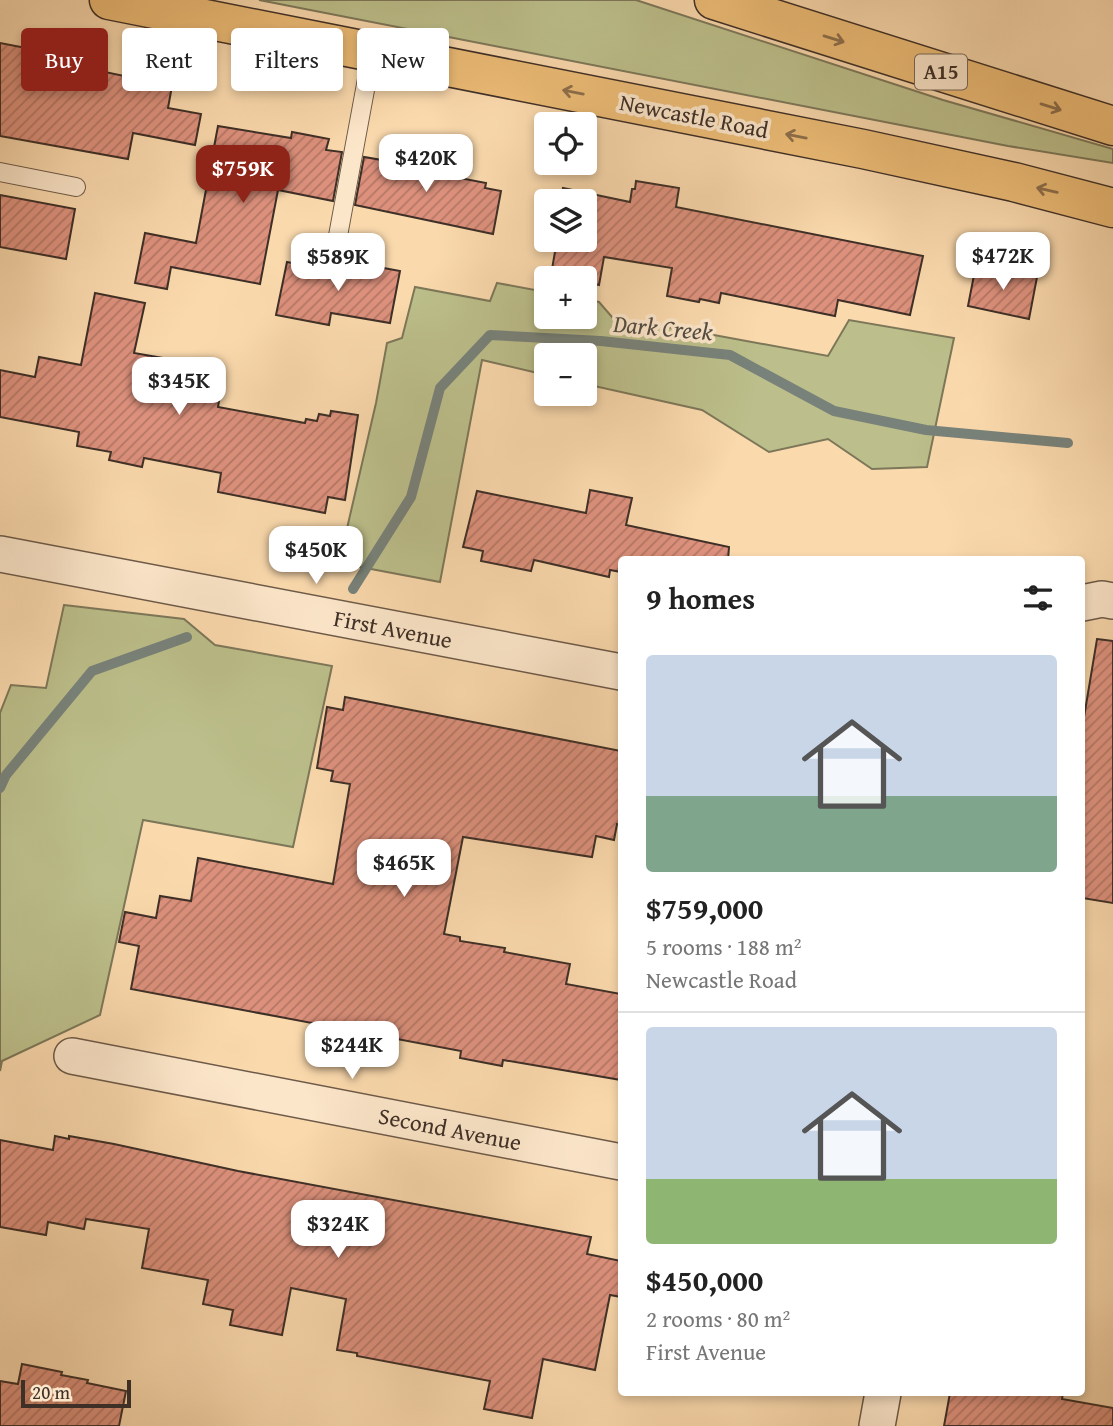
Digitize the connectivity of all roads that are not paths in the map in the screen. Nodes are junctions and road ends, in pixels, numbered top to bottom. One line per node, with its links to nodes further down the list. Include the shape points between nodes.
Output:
1 (109, 0): 3 (highway, Newcastle Road)
2 (714, 0): 6 (highway, A15, one-way to 6)
3 (357, 49)
4 (449, 67): 9 (highway, Newcastle Road, one-way to 4, via 876,152)
5 (365, 91): 10 (lane)
6 (1113, 126)
7 (0, 172): 8 (lane)
8 (76, 187)
9 (1113, 208)
10 (335, 252)
11 (0, 554): 14 (street, First Avenue)
12 (1113, 601): 13 (street)
13 (1085, 602)
14 (618, 671)
15 (72, 1056): 16 (street, Second Avenue)
16 (618, 1161)
17 (882, 1396): 18 (street)
18 (877, 1426)

